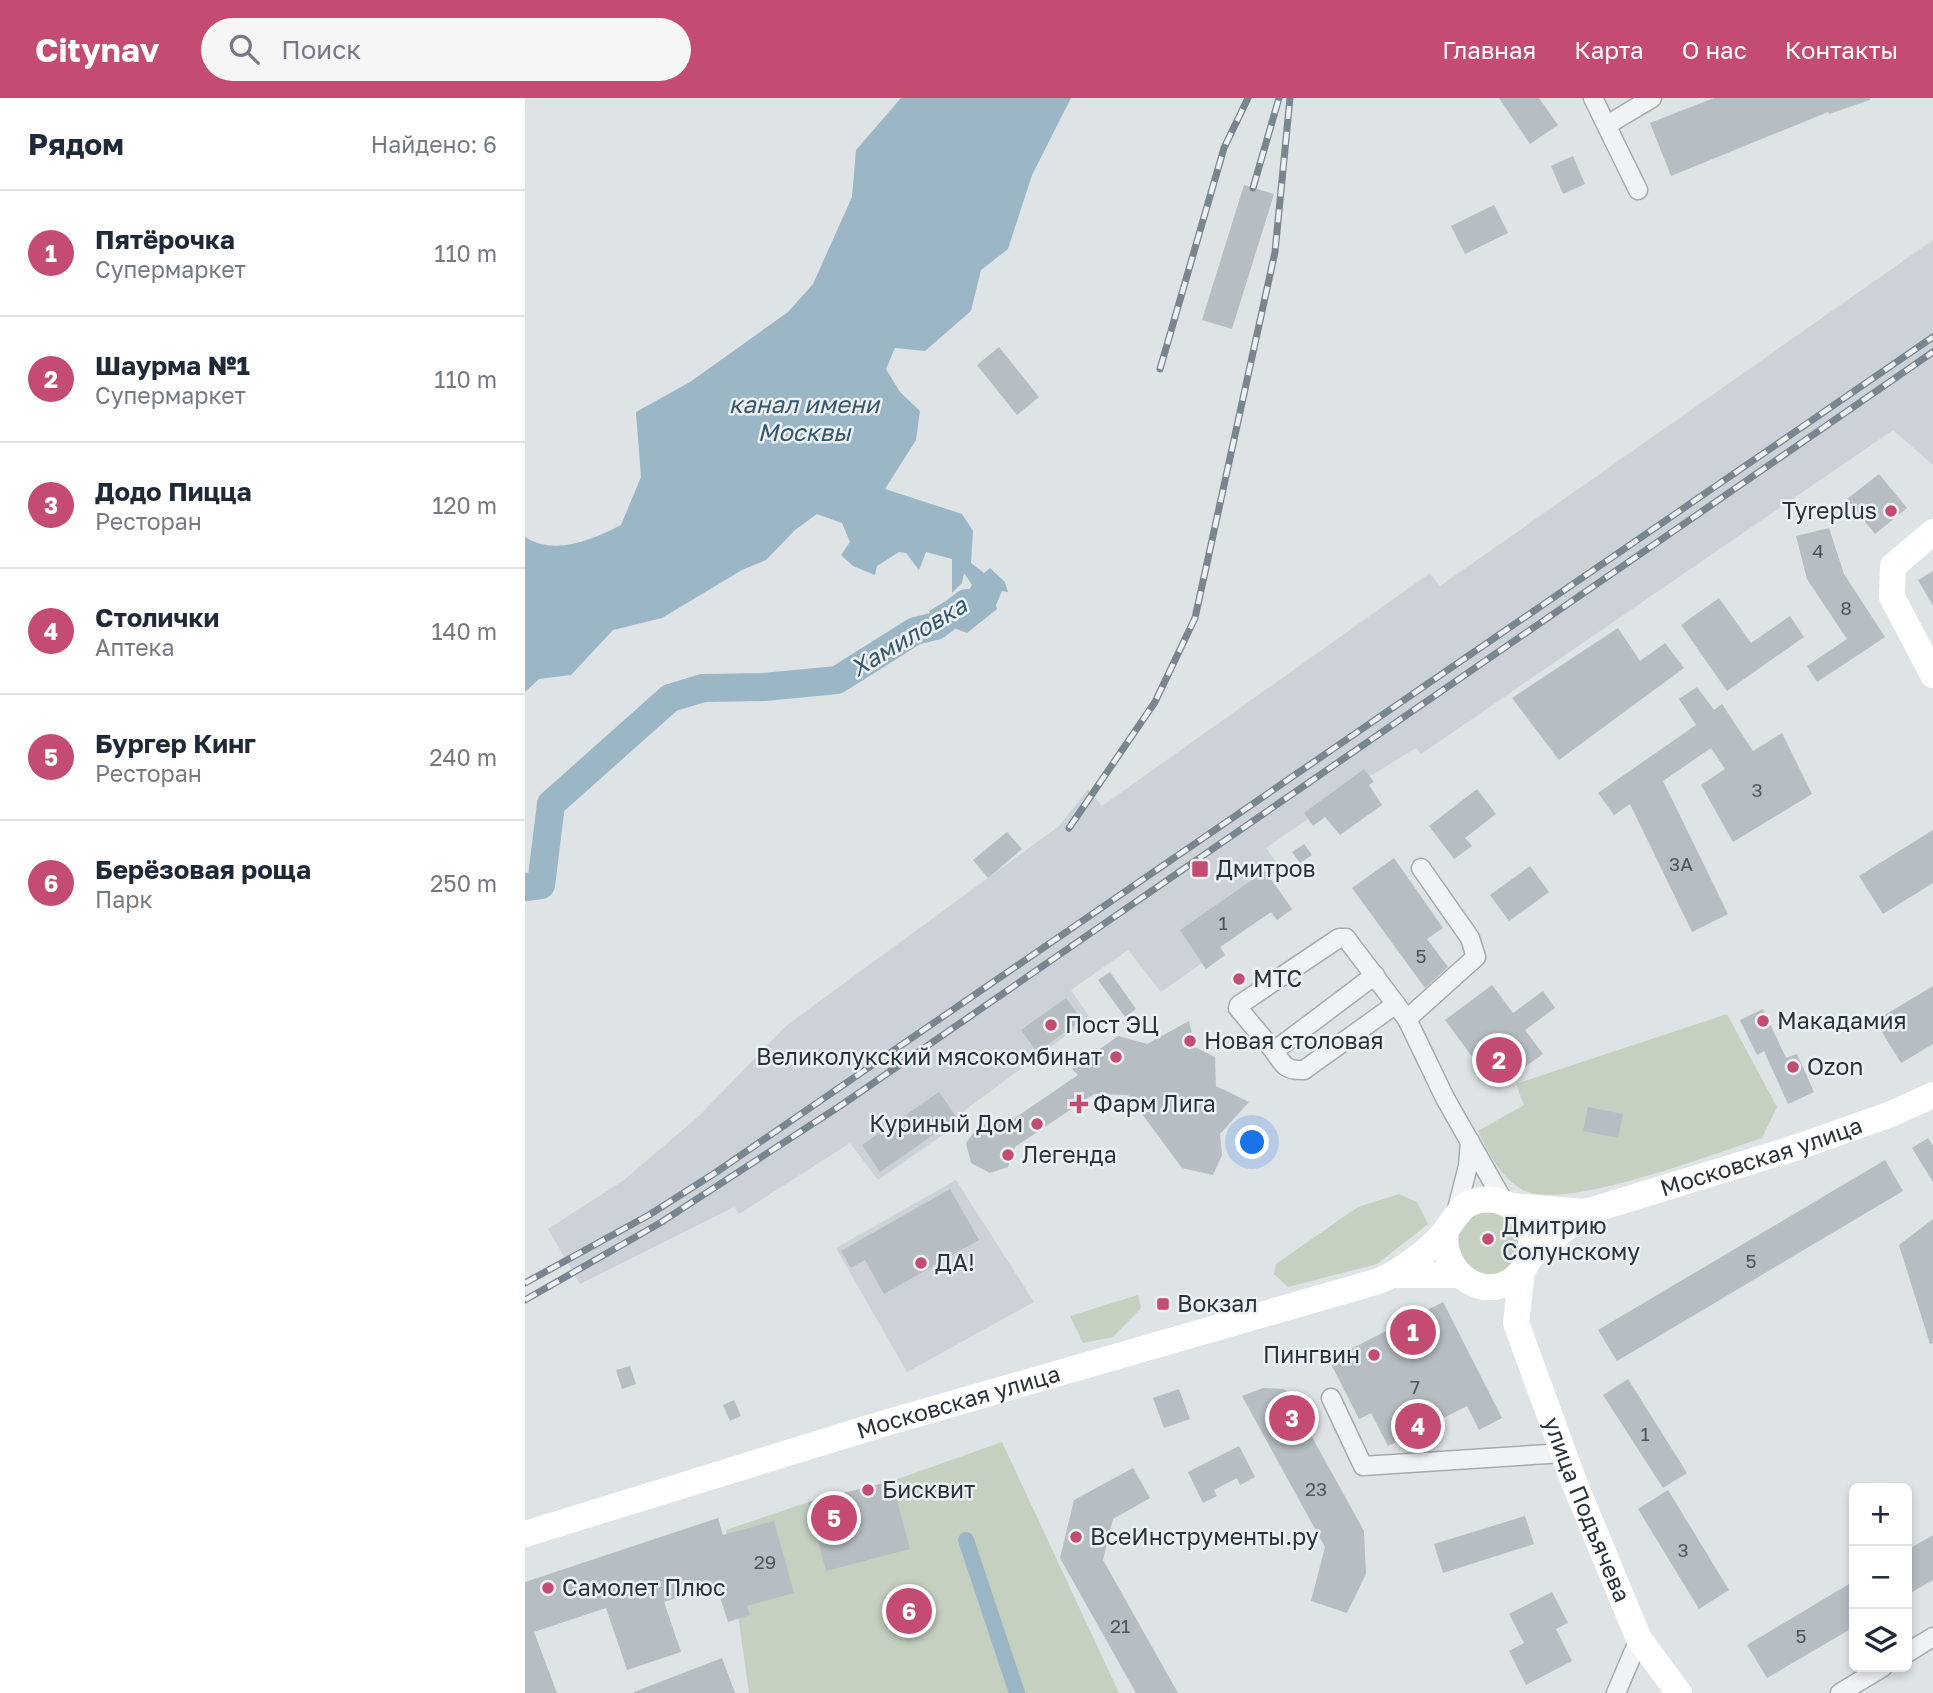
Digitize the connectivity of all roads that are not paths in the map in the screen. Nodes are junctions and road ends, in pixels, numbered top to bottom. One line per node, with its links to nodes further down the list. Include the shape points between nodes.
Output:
1 (1593, 98): 3 (street)
2 (1652, 98): 3 (street)
3 (1607, 125): 4 (street)
4 (1638, 190)
5 (1933, 532): 6 (main road, via 1893,566 1892,597)
6 (1933, 675)
7 (1422, 868): 9 (street, via 1470,938 1475,957)
8 (1375, 975): 9 (street); 10 (street); 10 (street, via 1342,936 1239,1005)
9 (1401, 1012): 10 (street, via 1304,1070 1284,1067); 12 (street)
10 (1274, 1051)
11 (1933, 1095): 14 (main road, Московская улица, via 1798,1147)
12 (1470, 1141): 13 (street); 15 (street, via 1468,1166)
13 (1508, 1204): 14 (main road, Московская улица); 15 (main road, Московская улица, via 1478,1200); 16 (main road, via 1526,1221 1531,1234)
14 (1587, 1212): 16 (main road, Московская улица)
15 (1451, 1222): 17 (main road, Московская улица); 18 (main road, via 1445,1252)
16 (1525, 1265): 18 (main road, Московская улица, via 1501,1285); 19 (main road, улица Подъячева)
17 (1395, 1275): 18 (main road, Московская улица); 22 (main road, Московская улица)
18 (1467, 1280): 19 (main road, улица Подъячева)
19 (1515, 1318): 21 (main road, улица Подъячева)
20 (1331, 1398): 21 (street, via 1363,1466)
21 (1564, 1453): 24 (main road, улица Подъячева)
22 (525, 1534)
23 (1933, 1637): 25 (street)
24 (1639, 1639): 27 (street); 28 (main road, улица Подъячева)
25 (1912, 1650)
26 (1875, 1672): 29 (street)
27 (1616, 1693)
28 (1679, 1693)
29 (1839, 1693)

